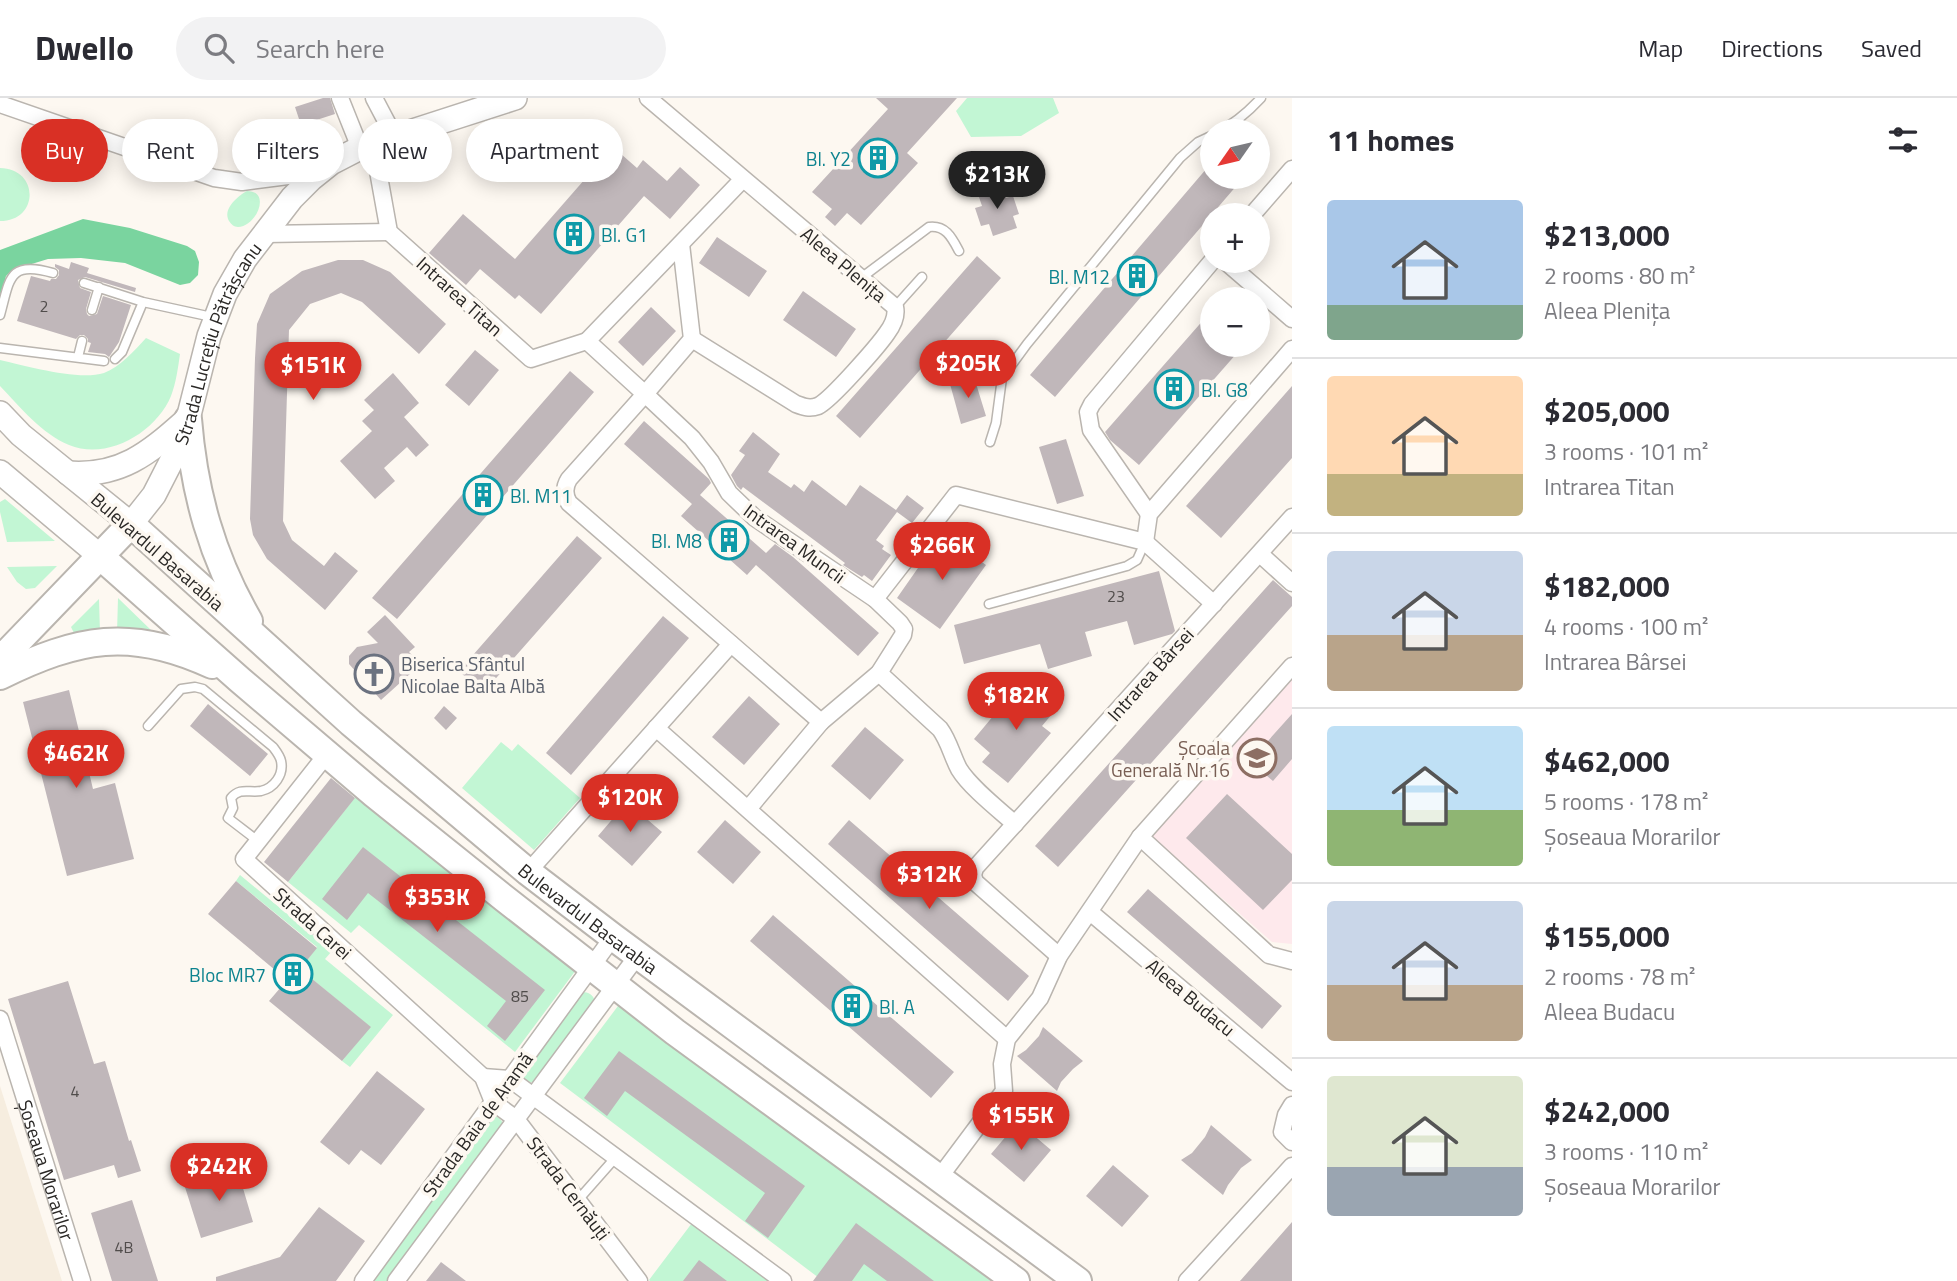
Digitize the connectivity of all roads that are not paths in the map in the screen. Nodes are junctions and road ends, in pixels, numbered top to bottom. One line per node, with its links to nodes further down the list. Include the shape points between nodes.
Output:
1 (340, 98): 10 (street)
2 (374, 98): 7 (street)
3 (515, 98): 8 (main road, Strada Lucrețiu Pătrășcanu)
4 (648, 98): 13 (street, Aleea Plenița)
5 (1261, 98): 9 (lane)
6 (0, 104): 14 (street, Strada Lucrețiu Pătrășcanu)
7 (374, 119)
8 (448, 119)
9 (1240, 119)
10 (358, 121)
11 (1200, 141): 46 (lane, via 1180,158 1002,378)
12 (1292, 169): 17 (street)
13 (743, 178): 20 (street); 26 (street, Aleea Plenița)
14 (232, 181)
15 (309, 182): 19 (main road, Strada Lucrețiu Pătrășcanu)
16 (381, 182): 18 (street)
17 (1262, 203)
18 (389, 232): 19 (street); 37 (street, Intrarea Titan, via 531,359)
19 (264, 234): 33 (main road, Strada Lucrețiu Pătrășcanu, via 233,280)
20 (681, 244): 35 (street); 37 (street)
21 (959, 251): 26 (lane, via 946,230 929,227)
22 (52, 273): 32 (lane, via 34,268 16,273)
23 (1202, 273): 49 (street, via 1087,412 1091,430)
24 (1239, 273): 34 (street)
25 (922, 277): 30 (lane)
26 (861, 278): 30 (street, Aleea Plenița)
27 (84, 283): 28 (lane)
28 (99, 288): 29 (lane); 31 (lane)
29 (143, 302): 33 (lane); 41 (lane)
30 (895, 307): 35 (street, Aleea Plenița, via 887,333 816,407 796,404)
31 (92, 310)
32 (0, 315)
33 (215, 318): 45 (main road, Strada Lucrețiu Pătrășcanu)
34 (1292, 319)
35 (692, 339): 43 (street)
36 (82, 341): 40 (lane)
37 (587, 341): 43 (street, Intrarea Muncii)
38 (0, 348): 40 (lane)
39 (1292, 349): 49 (street)
40 (78, 357): 42 (lane)
41 (115, 359)
42 (104, 361)
43 (645, 394): 56 (street, Intrarea Muncii, via 702,450 729,493 755,518); 59 (street, via 569,479 566,498)
44 (0, 413): 48 (main road, Bulevardul Basarabia)
45 (188, 419): 48 (main road, via 152,449 117,469); 51 (main road, Strada Lucrețiu Pătrășcanu, via 162,483); 60 (main road, via 194,477 212,542 236,597)
46 (990, 442)
47 (0, 472): 54 (main road, Bulevardul Basarabia)
48 (68, 473): 51 (main road, Bulevardul Basarabia)
49 (1149, 514): 52 (street)
50 (1292, 517): 53 (street, Intrarea Bârsei)
51 (131, 524): 54 (main road); 60 (main road, Bulevardul Basarabia)
52 (1145, 542): 56 (street, via 956,495); 57 (lane, via 1137,559 1127,566); 58 (street)
53 (1260, 554): 55 (street); 58 (street, Intrarea Bârsei)
54 (101, 557): 61 (main road); 65 (main road, Bulevardul Basarabia)
55 (1292, 583)
56 (875, 599): 63 (street, Intrarea Muncii, via 904,629)
57 (989, 604)
58 (1214, 604): 71 (street, Intrarea Bârsei)
59 (730, 644): 66 (street); 68 (street)
60 (265, 646): 74 (main road, Bulevardul Basarabia)
61 (0, 660)
62 (1292, 666): 72 (street)
63 (879, 673): 66 (street, Intrarea Muncii); 71 (street, via 940,729 965,777)
64 (0, 676): 65 (main road, via 54,652 113,640 172,648)
65 (240, 680): 69 (main road, Bulevardul Basarabia)
66 (821, 722): 70 (street, Intrarea Muncii)
67 (148, 726): 73 (lane, via 181,688 195,687 273,747 281,759 279,778 264,791 242,790 231,798 229,818)
68 (656, 727): 70 (street); 74 (street)
69 (327, 754): 73 (street, Strada Carei); 80 (main road, Bulevardul Basarabia)
70 (748, 809): 83 (street)
71 (1015, 824): 78 (street, Intrarea Bârsei, via 972,874)
72 (1140, 837): 75 (street); 79 (street, via 1269,955)
73 (258, 841): 84 (street, Strada Carei, via 244,859)
74 (528, 872): 76 (main road, Bulevardul Basarabia)
75 (1090, 912): 78 (street); 86 (street, Aleea Budacu)
76 (613, 937): 77 (main road, Bulevardul Basarabia); 80 (street, Strada Baia de Aramă)
77 (638, 955): 81 (street, Strada Baia de Aramă); 94 (main road, Bulevardul Basarabia)
78 (1059, 956): 83 (street, via 1040,998)
79 (1292, 961)
80 (592, 966): 81 (main road, Bulevardul Basarabia); 85 (street, Strada Baia de Aramă)
81 (616, 985): 87 (street, Strada Baia de Aramă); 101 (main road, Bulevardul Basarabia)
82 (0, 1019): 96 (street, Șoseaua Morarilor)
83 (1007, 1039): 94 (street, via 1002,1064 1004,1091)
84 (483, 1077): 85 (street); 88 (street, Strada Carei)
85 (510, 1079): 87 (street); 88 (street, Strada Baia de Aramă)
86 (1292, 1082)
87 (533, 1096): 90 (street, Strada Baia de Aramă); 92 (street)
88 (493, 1102): 90 (street, Strada Cernăuți); 97 (street, Strada Baia de Aramă)
89 (1292, 1105): 91 (street, via 1282,1132)
90 (516, 1119): 95 (street, Strada Cernăuți); 98 (street, Strada Baia de Aramă)
91 (1292, 1142)
92 (616, 1157): 95 (lane); 100 (street)
93 (1292, 1166): 103 (street)
94 (939, 1178): 102 (main road, Bulevardul Basarabia)
95 (578, 1200): 99 (street, Strada Cernăuți)
96 (82, 1281)
97 (363, 1281)
98 (396, 1281)
99 (639, 1281)
100 (783, 1281)
101 (1016, 1281)
102 (1078, 1281)
103 (1187, 1281)

